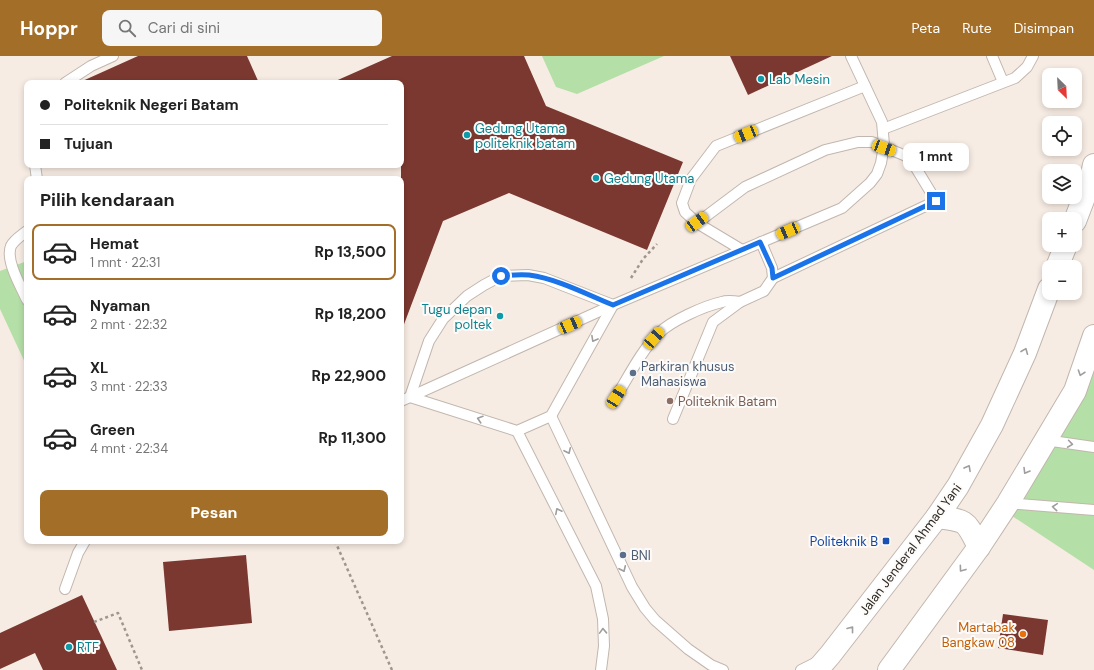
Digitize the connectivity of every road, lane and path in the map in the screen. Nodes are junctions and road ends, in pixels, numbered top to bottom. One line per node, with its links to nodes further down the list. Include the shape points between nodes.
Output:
1 (113, 56): 5 (lane)
2 (851, 56): 7 (lane)
3 (992, 56): 6 (lane)
4 (1033, 56): 6 (lane, via 1027,67 1015,78)
5 (70, 80)
6 (1003, 82): 8 (lane)
7 (864, 86): 8 (lane); 12 (lane, via 716,146 691,179 682,203 685,212)
8 (883, 129): 9 (lane)
9 (884, 148): 12 (lane, via 872,142 858,142 825,150 745,187); 14 (lane, via 877,174 842,208); 17 (lane, via 906,156 936,201)
10 (1094, 164): 11 (highway)
11 (1078, 212)
12 (697, 222): 16 (lane)
13 (24, 233): 18 (lane, via 12,245 10,261)
14 (760, 242): 16 (lane); 17 (lane, via 772,268)
15 (657, 244): 21 (path, via 643,259)
16 (742, 250): 21 (lane)
17 (773, 278): 20 (lane, via 764,291)
18 (24, 293)
19 (1045, 300): 32 (highway, Jalan Jenderal Ahmad Yani, one-way to 19, via 992,426)
20 (740, 302): 23 (lane, via 723,301 703,308 659,332); 26 (lane, via 713,322)
21 (613, 305): 24 (lane); 24 (lane, via 544,278 528,275 501,276 484,284 443,319 429,341); 25 (lane, one-way to 25)
22 (1094, 336): 28 (highway, one-way to 28, via 1074,391)
23 (616, 397)
24 (406, 399): 27 (lane, one-way to 24)
25 (551, 416): 27 (lane); 42 (lane, one-way to 42, via 632,587 645,608 688,649 710,665)
26 (673, 419)
27 (517, 431): 41 (lane, one-way to 27, via 604,646 603,619 596,586)
28 (1045, 440): 29 (lane, one-way to 29); 30 (highway, one-way to 30)
29 (1094, 447)
30 (1008, 503): 31 (lane, one-way to 30); 35 (highway)
31 (1094, 510)
32 (937, 517): 35 (highway, via 960,520 968,525); 38 (highway, Jalan Jenderal Ahmad Yani, one-way to 32)
33 (83, 544): 36 (lane)
34 (336, 544): 40 (path)
35 (979, 547): 44 (highway, one-way to 44)
36 (65, 589)
37 (94, 622): 39 (path, via 118,613)
38 (824, 663): 43 (lane)
39 (142, 670)
40 (392, 670)
41 (601, 670)
42 (723, 670)
43 (801, 670)
44 (889, 670)

